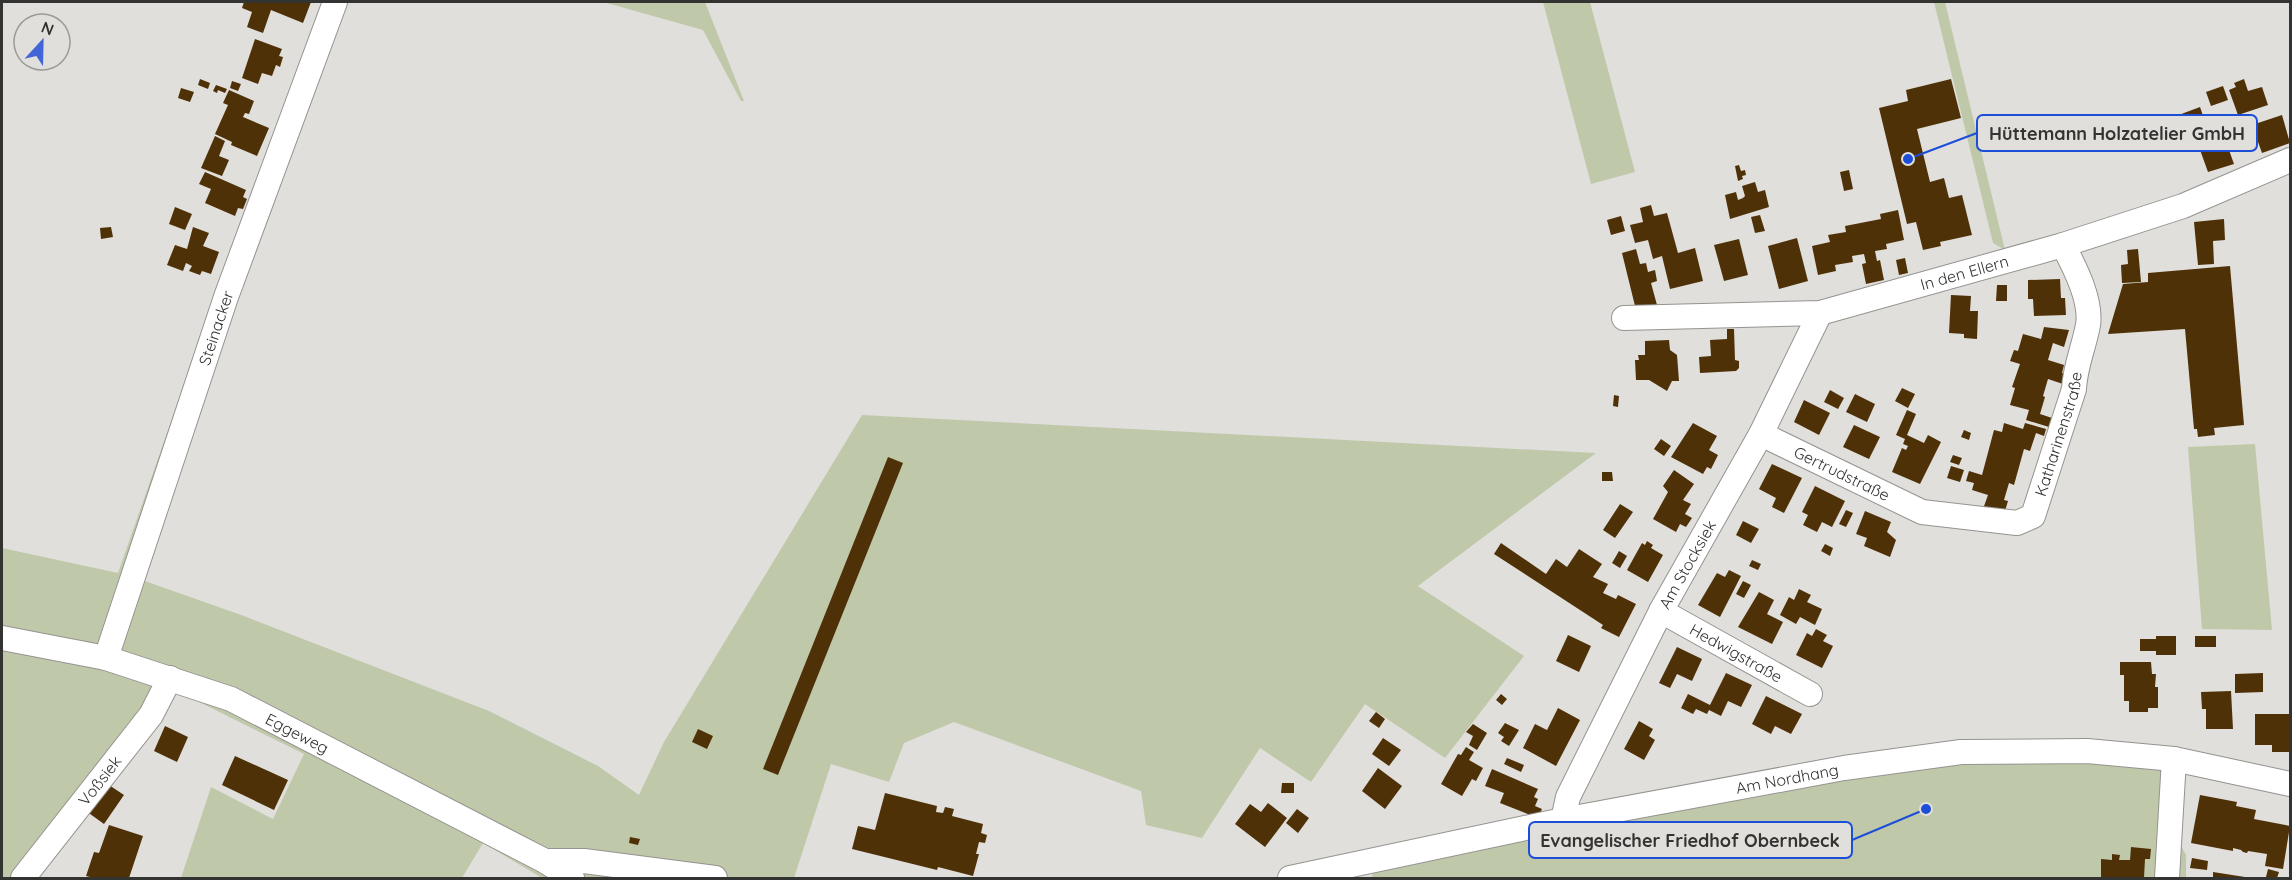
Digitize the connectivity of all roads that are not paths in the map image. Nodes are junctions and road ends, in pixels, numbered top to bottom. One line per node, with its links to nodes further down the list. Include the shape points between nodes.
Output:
1 (334, 2): 10 (street, Steinacker, via 226,297)
2 (2290, 160): 3 (street, In den Ellern, via 2183,206)
3 (2063, 245): 4 (street, In den Ellern); 7 (street, Katharinenstraße, via 2077,273 2089,312 2088,324 2074,389 2033,516 2017,523)
4 (1820, 314): 5 (street, In den Ellern); 6 (street, Am Stocksiek)
5 (1624, 318)
6 (1761, 434): 7 (street, Gertrudstraße); 8 (street, Am Stocksiek)
7 (1922, 512)
8 (1661, 611): 12 (street, Hedwigstraße); 15 (street, Am Stocksiek, via 1568,797)
9 (2, 638): 10 (street, Eggeweg)
10 (106, 658): 11 (street, Eggeweg)
11 (170, 678): 16 (street, Eggeweg, via 231,699); 17 (street, Voßsiek, via 151,715)
12 (1810, 694)
13 (2174, 759): 14 (street, Am Nordhang); 15 (street, Am Nordhang, via 2087,751 1961,752 1844,768); 21 (street)
14 (2290, 784)
15 (1563, 820): 20 (street, Am Nordhang)
16 (545, 861): 18 (street, Eggeweg); 19 (street, via 584,861)
17 (23, 879)
18 (572, 879)
19 (715, 879)
20 (1290, 879)
21 (2167, 879)

